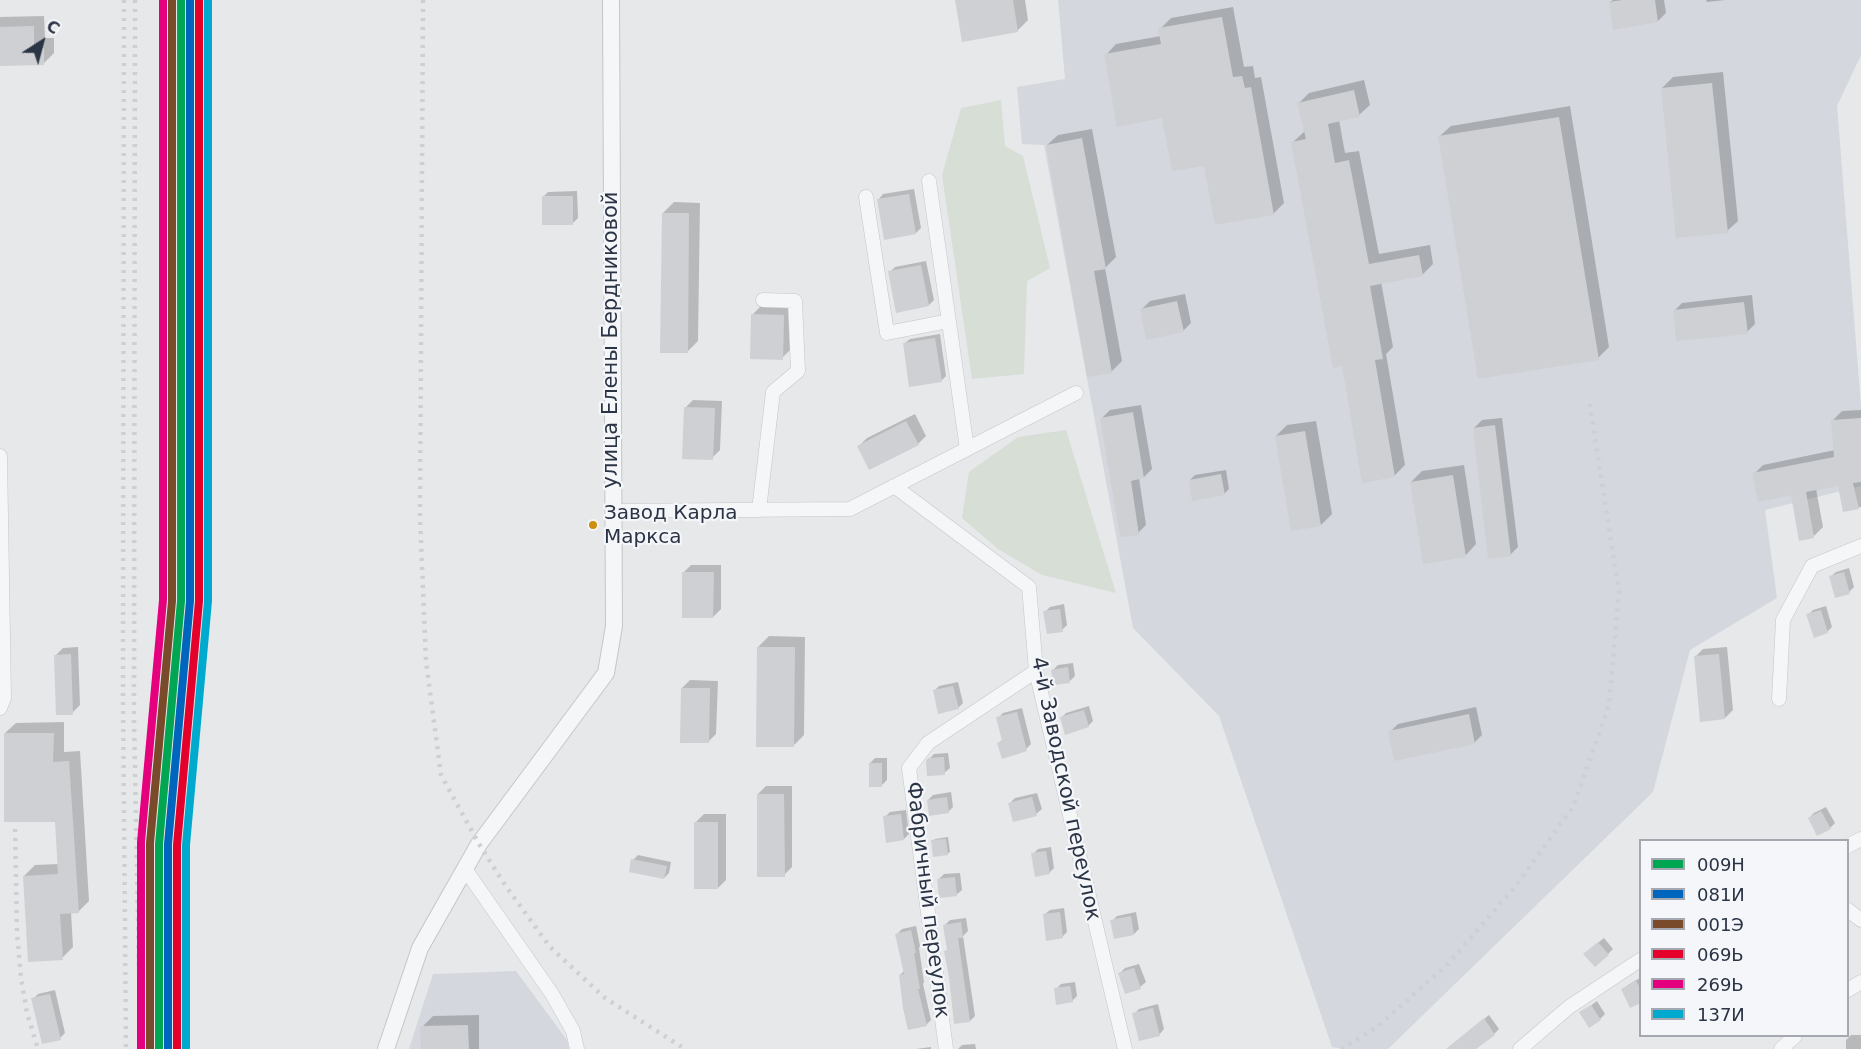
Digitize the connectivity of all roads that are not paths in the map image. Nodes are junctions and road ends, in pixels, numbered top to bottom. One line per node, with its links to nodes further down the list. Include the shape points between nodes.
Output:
1 (611, 0): 11 (street, улица Елены Бердниковой)
2 (929, 181): 5 (street)
3 (866, 197): 5 (street, via 887,333)
4 (763, 300): 10 (street, via 795,301 798,371 773,392)
5 (949, 321): 7 (street)
6 (1077, 393): 7 (street)
7 (967, 449): 9 (street)
8 (0, 456): 15 (street, via 4,699)
9 (894, 486): 10 (street, via 850,509); 13 (street, 4-й Заводской переулок, via 1029,587)
10 (759, 510): 11 (street)
11 (613, 511): 16 (street, улица Елены Бердниковой, via 614,626 606,673)
12 (1861, 546): 14 (street, via 1812,566 1783,620)
13 (1036, 671): 23 (street, Фабричный переулок, via 928,743 909,768); 24 (street, 4-й Заводской переулок)
14 (1779, 699)
15 (0, 708)
16 (465, 868): 21 (street, улица Елены Бердниковой, via 420,948); 22 (street, via 552,994 573,1031)
17 (1849, 911): 18 (street)
18 (1861, 920)
19 (1639, 961): 25 (street, via 1569,1007)
20 (1793, 1037): 26 (street)
21 (386, 1049)
22 (576, 1049)
23 (946, 1049)
24 (1125, 1049)
25 (1520, 1049)
26 (1781, 1049)

